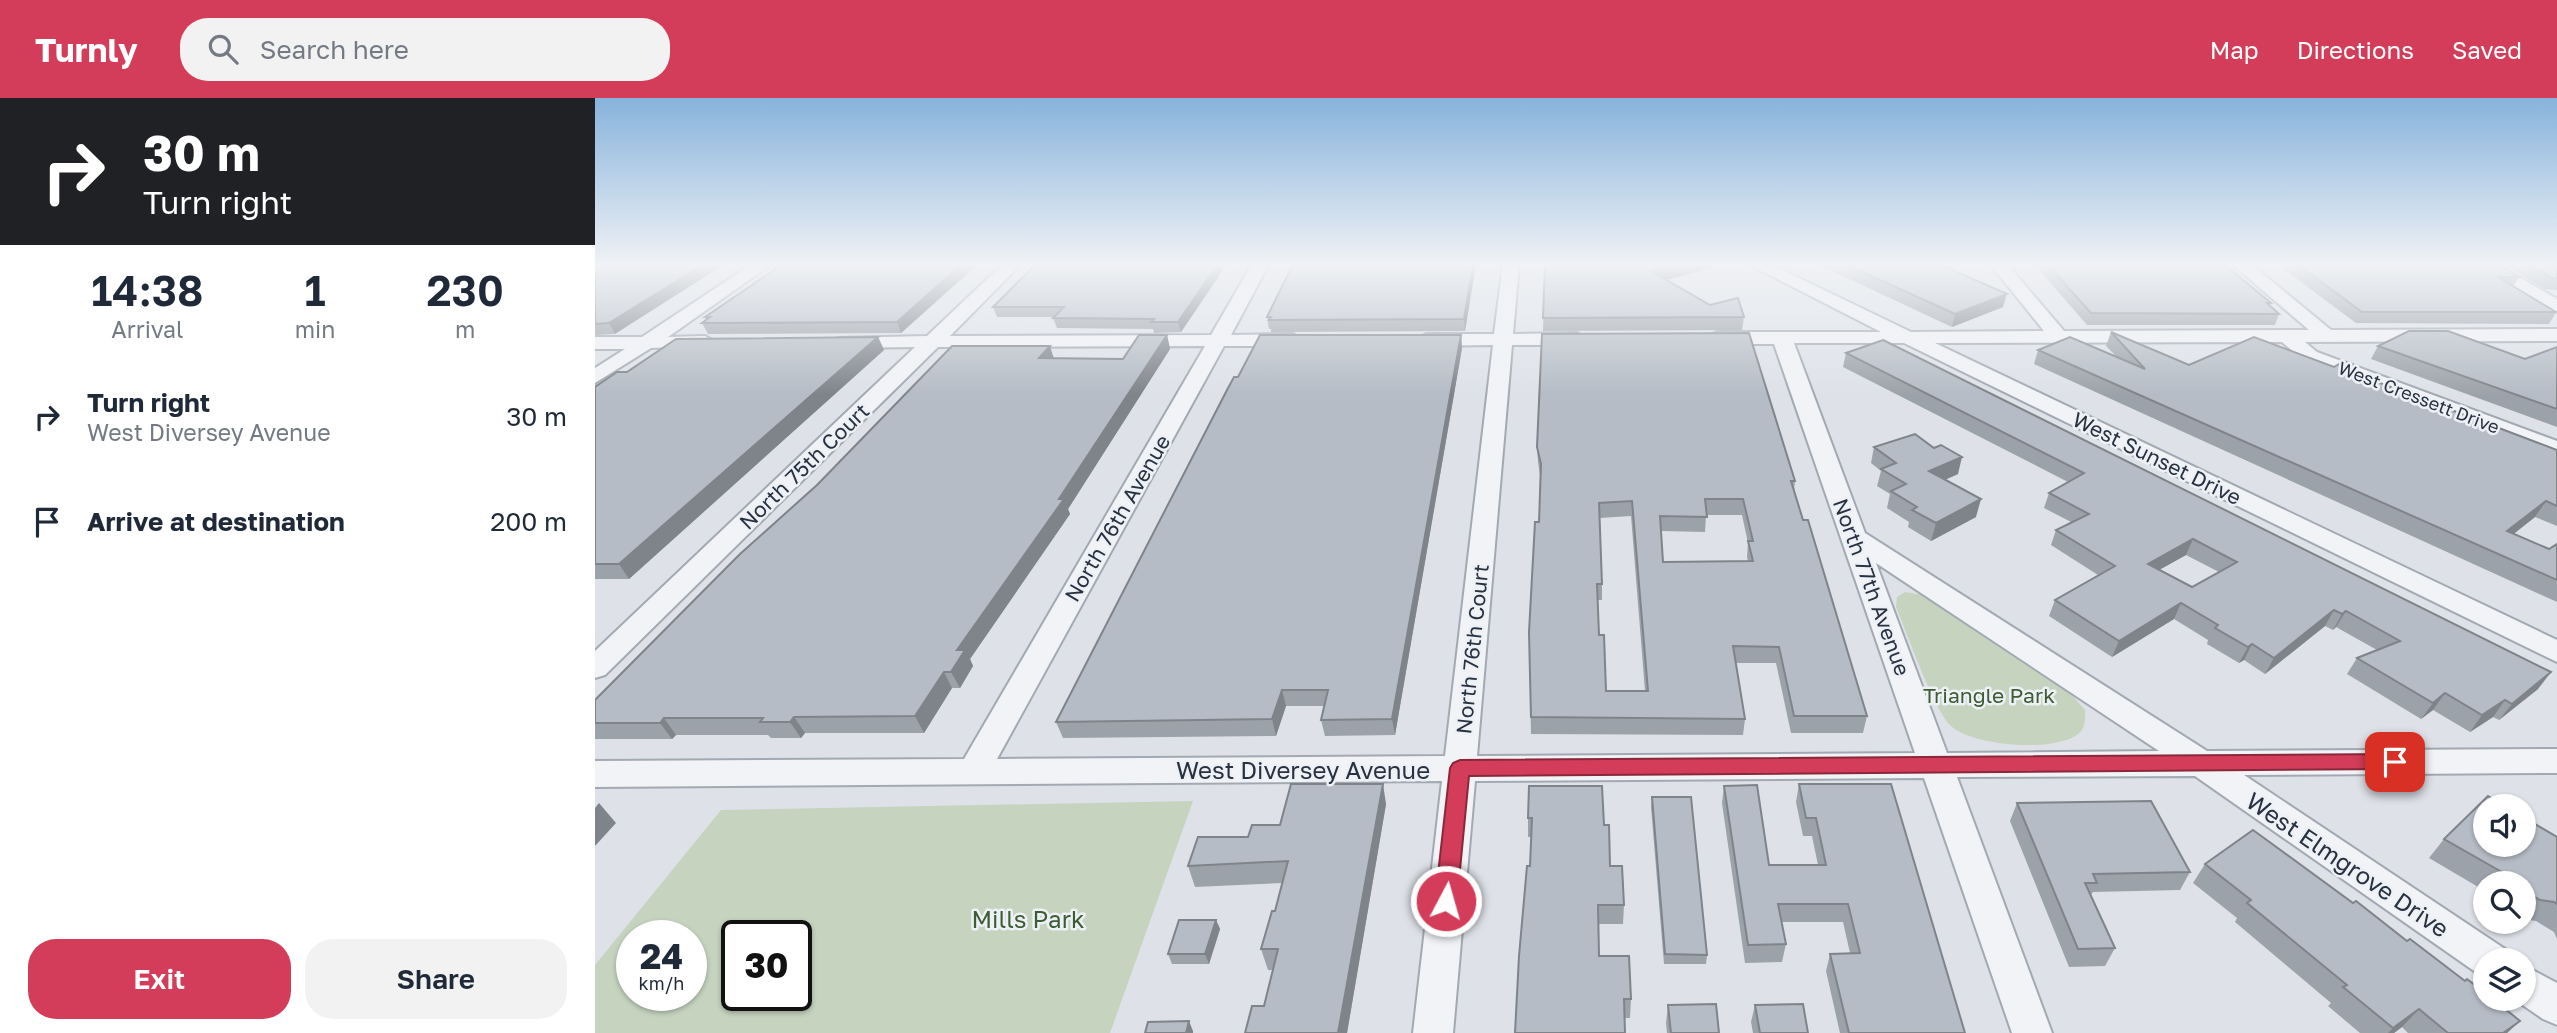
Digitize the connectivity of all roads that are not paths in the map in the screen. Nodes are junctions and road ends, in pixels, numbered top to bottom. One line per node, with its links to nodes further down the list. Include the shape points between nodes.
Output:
1 (699, 308): 20 (street)
2 (968, 308): 23 (street, North 75th Court)
3 (1236, 308): 17 (street, North 76th Avenue)
4 (1507, 308): 14 (street, North 76th Court)
5 (1845, 308): 11 (street, West Sunset Drive)
6 (2034, 308): 8 (street)
7 (2292, 308): 12 (street)
8 (2057, 335): 10 (street); 11 (street)
9 (2557, 335): 12 (street)
10 (2287, 336): 12 (street); 26 (street, West Cressett Drive, via 2310,356)
11 (1905, 337): 13 (street); 28 (street, West Sunset Drive)
12 (2327, 337)
13 (1782, 338): 16 (street); 27 (street, North 77th Avenue)
14 (1504, 339): 15 (street); 19 (street); 33 (street, North 76th Court)
15 (1600, 339)
16 (1693, 339)
17 (1218, 340): 18 (street); 23 (street); 34 (street, North 76th Avenue)
18 (1308, 340)
19 (1412, 340)
20 (647, 342): 21 (street); 24 (street); 25 (street)
21 (724, 342)
22 (828, 342): 23 (street)
23 (933, 342): 29 (street, North 75th Court)
24 (595, 343)
25 (595, 377)
26 (2557, 449)
27 (1854, 537): 31 (street, West Elmgrove Drive); 32 (street, North 77th Avenue)
28 (2557, 652)
29 (595, 668)
30 (2557, 761): 31 (street, West Diversey Avenue)
31 (2200, 763): 32 (street, West Diversey Avenue); 36 (street, West Elmgrove Drive)
32 (1936, 765): 33 (street, West Diversey Avenue); 40 (street, North 77th Avenue)
33 (1460, 768): 34 (street, West Diversey Avenue); 39 (street, North 76th Court)
34 (974, 771): 35 (street, West Diversey Avenue)
35 (595, 774)
36 (2473, 949)
37 (2536, 992): 38 (street)
38 (2557, 1006)
39 (1433, 1033)
40 (2032, 1033)

